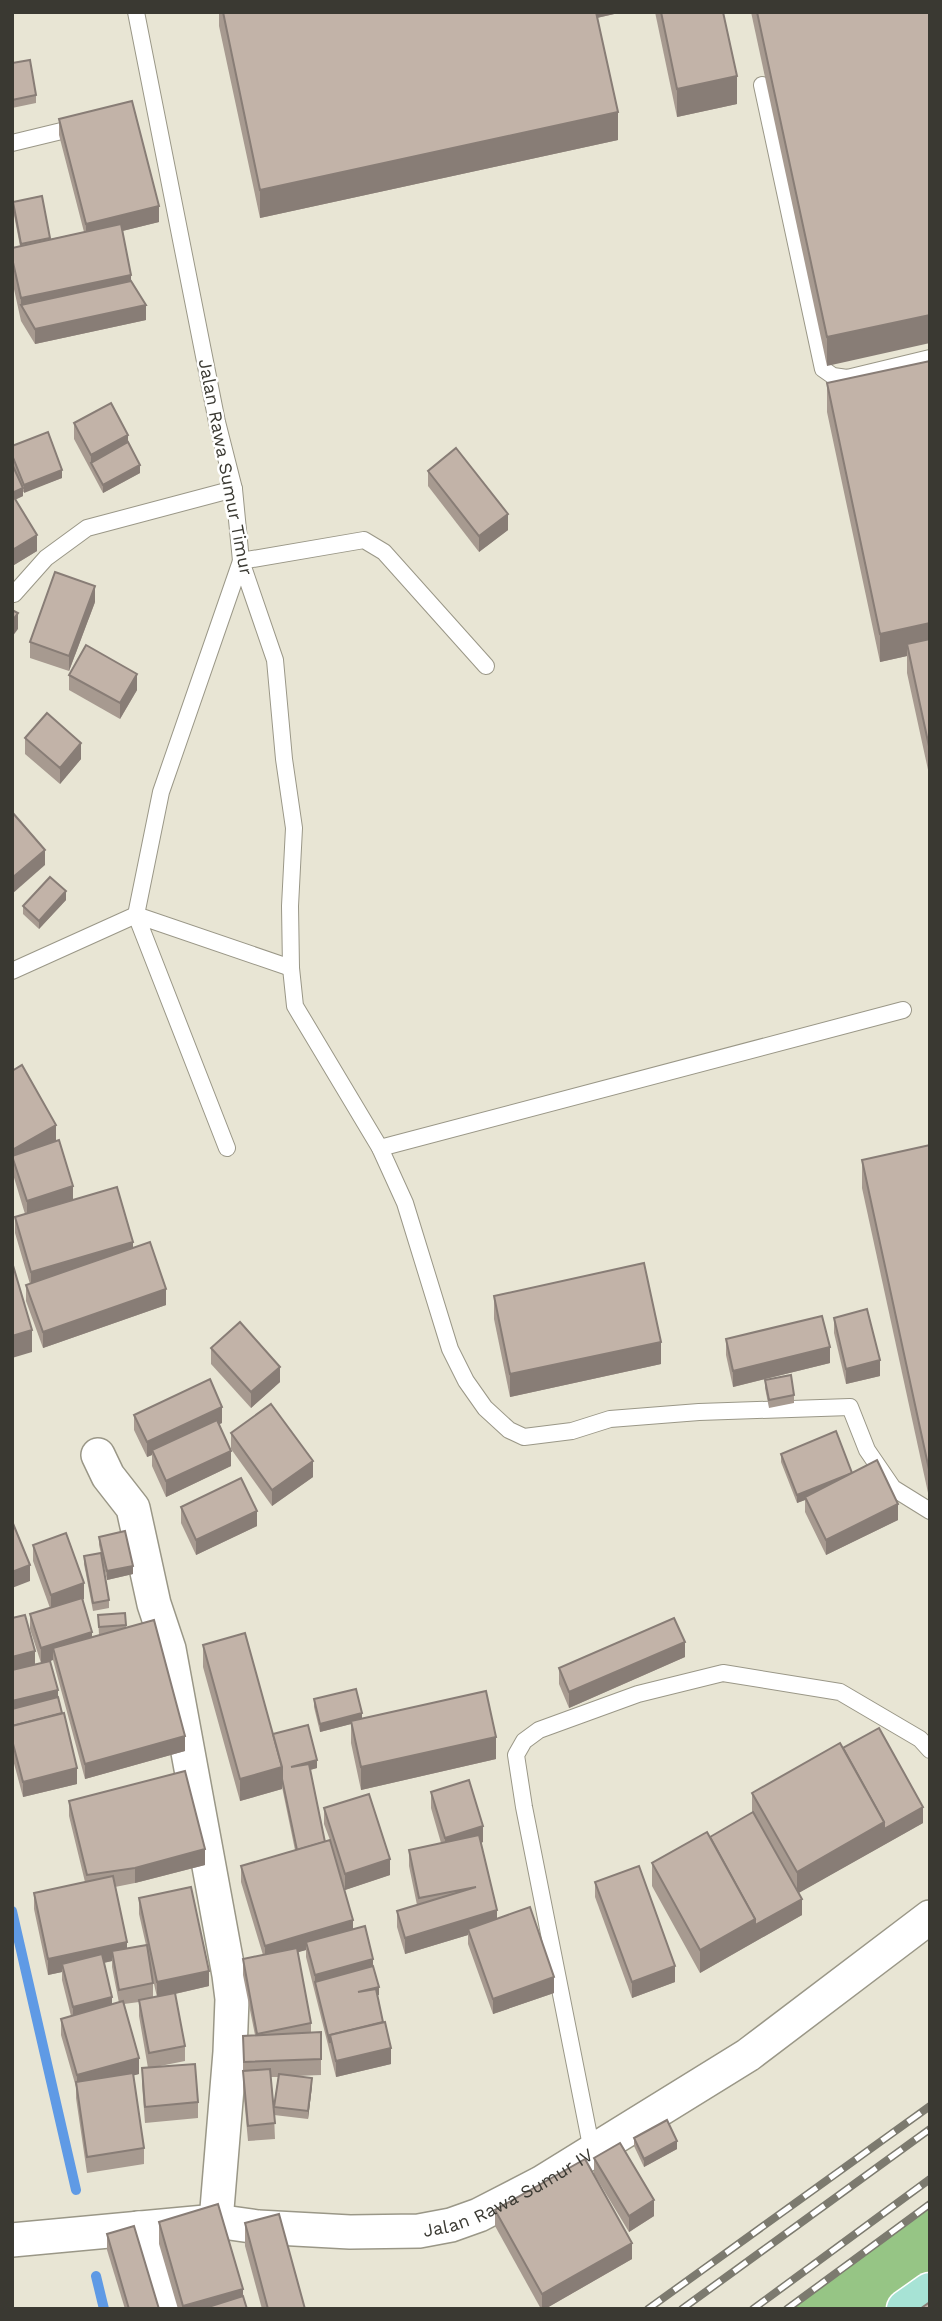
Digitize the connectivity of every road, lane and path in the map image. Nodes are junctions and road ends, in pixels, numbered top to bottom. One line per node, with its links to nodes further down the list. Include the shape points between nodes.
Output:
1 (136, 12): 6 (lane, Jalan Rawa Sumur Timur, via 149,111)
2 (762, 85): 5 (lane, via 823,369 847,378)
3 (90, 124): 4 (lane)
4 (12, 143)
5 (930, 358)
6 (234, 489): 7 (lane, Jalan Rawa Sumur Timur); 8 (lane, via 87,528 46,558)
7 (241, 561): 9 (lane, via 365,540 384,552); 10 (lane, via 161,792); 11 (lane, Jalan Rawa Sumur Timur, via 275,660 294,828)
8 (14, 594)
9 (486, 666)
10 (136, 915): 11 (lane); 12 (lane); 14 (lane)
11 (291, 968): 15 (lane, Jalan Rawa Sumur Timur, via 295,1006)
12 (12, 971)
13 (903, 1010): 15 (lane)
14 (227, 1148)
15 (380, 1148): 17 (lane, Jalan Rawa Sumur Timur, via 405,1203 450,1349 485,1408 509,1430 524,1437 572,1431 610,1419 850,1407 867,1450 892,1488)
16 (98, 1455): 23 (street, via 107,1476 133,1508 153,1604 169,1649 229,1975 230,2052)
17 (930, 1511)
18 (930, 1750): 22 (lane, via 920,1739 840,1692 723,1673 638,1694 539,1730 524,1741 516,1755 524,1807)
19 (930, 1899): 21 (lane)
20 (930, 1917): 21 (street, Jalan Rawa Sumur IV)
21 (871, 1964): 22 (street, Jalan Rawa Sumur IV, via 748,2055)
22 (592, 2151): 23 (street, Jalan Rawa Sumur IV, via 479,2215 419,2231 350,2232)
23 (216, 2221): 24 (street, Jalan Rawa Sumur IV)
24 (138, 2228): 25 (street, Jalan Rawa Sumur IV); 27 (street)
25 (12, 2240)
26 (930, 2292): 28 (main road)
27 (163, 2309)
28 (906, 2309)

